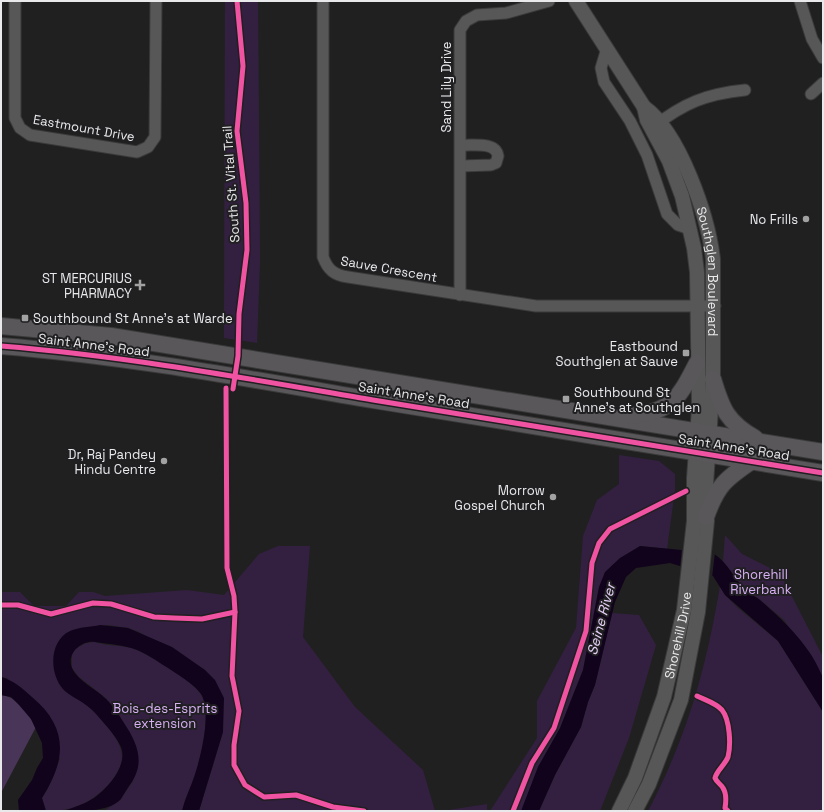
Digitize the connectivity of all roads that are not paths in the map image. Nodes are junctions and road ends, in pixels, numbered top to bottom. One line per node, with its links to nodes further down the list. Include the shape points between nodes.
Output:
1 (15, 1): 2 (street, Eastmount Drive, via 15,118 20,128 30,135 137,152 148,147 155,137)
2 (156, 1)
3 (323, 1): 16 (street, Sauve Crescent, via 323,257 326,266 341,276)
4 (549, 1): 13 (street, Sand Lily Drive, via 510,12 477,15 463,24 460,30)
5 (576, 1): 7 (street, Southglen Boulevard)
6 (800, 1): 8 (street, via 812,39)
7 (607, 48): 12 (street, Southglen Boulevard, via 644,106 655,114); 15 (street, Southglen Boulevard, via 601,68 604,82 630,122 647,155 667,214 678,225)
8 (823, 58)
9 (823, 83): 11 (street)
10 (746, 90): 12 (street, via 702,98 675,111)
11 (811, 94)
12 (656, 125): 15 (street, Southglen Boulevard); 18 (street, Southglen Boulevard, via 681,156 700,202 712,245)
13 (461, 146): 14 (street, Sand Lily Drive); 14 (street, Sand Lily Drive, via 490,146 496,150 498,156 493,165)
14 (461, 166): 16 (street, Sand Lily Drive)
15 (690, 229): 17 (street, Southglen Boulevard, via 697,272)
16 (460, 295): 17 (street, Sauve Crescent, via 536,306)
17 (696, 306): 18 (street, Sauve Crescent); 21 (street, Southglen Boulevard)
18 (715, 306): 22 (street, Southglen Boulevard)
19 (1, 326): 23 (main road, Saint Anne's Road, via 111,336)
20 (1, 346): 26 (main road, Saint Anne's Road, via 89,355 256,379 341,395)
21 (697, 363): 23 (main road, via 682,392 670,405 649,414); 24 (street, Southglen Boulevard)
22 (714, 379): 24 (street, Southglen Boulevard); 25 (main road, via 726,414 743,431)
23 (614, 418): 24 (main road, Saint Anne's Road)
24 (703, 432): 25 (main road, Saint Anne's Road); 26 (street, Southglen Boulevard)
25 (764, 442): 27 (main road, Saint Anne's Road)
26 (702, 452): 28 (main road, Saint Anne's Road); 30 (street, Shorehill Drive, via 706,485)
27 (823, 452)
28 (752, 461): 29 (main road, Saint Anne's Road); 30 (main road, via 729,476 714,495)
29 (823, 472)
30 (702, 520): 31 (street, Shorehill Drive, via 664,697); 32 (street, Shorehill Drive, via 698,612 680,700 649,784)
31 (619, 811)
32 (635, 811)

